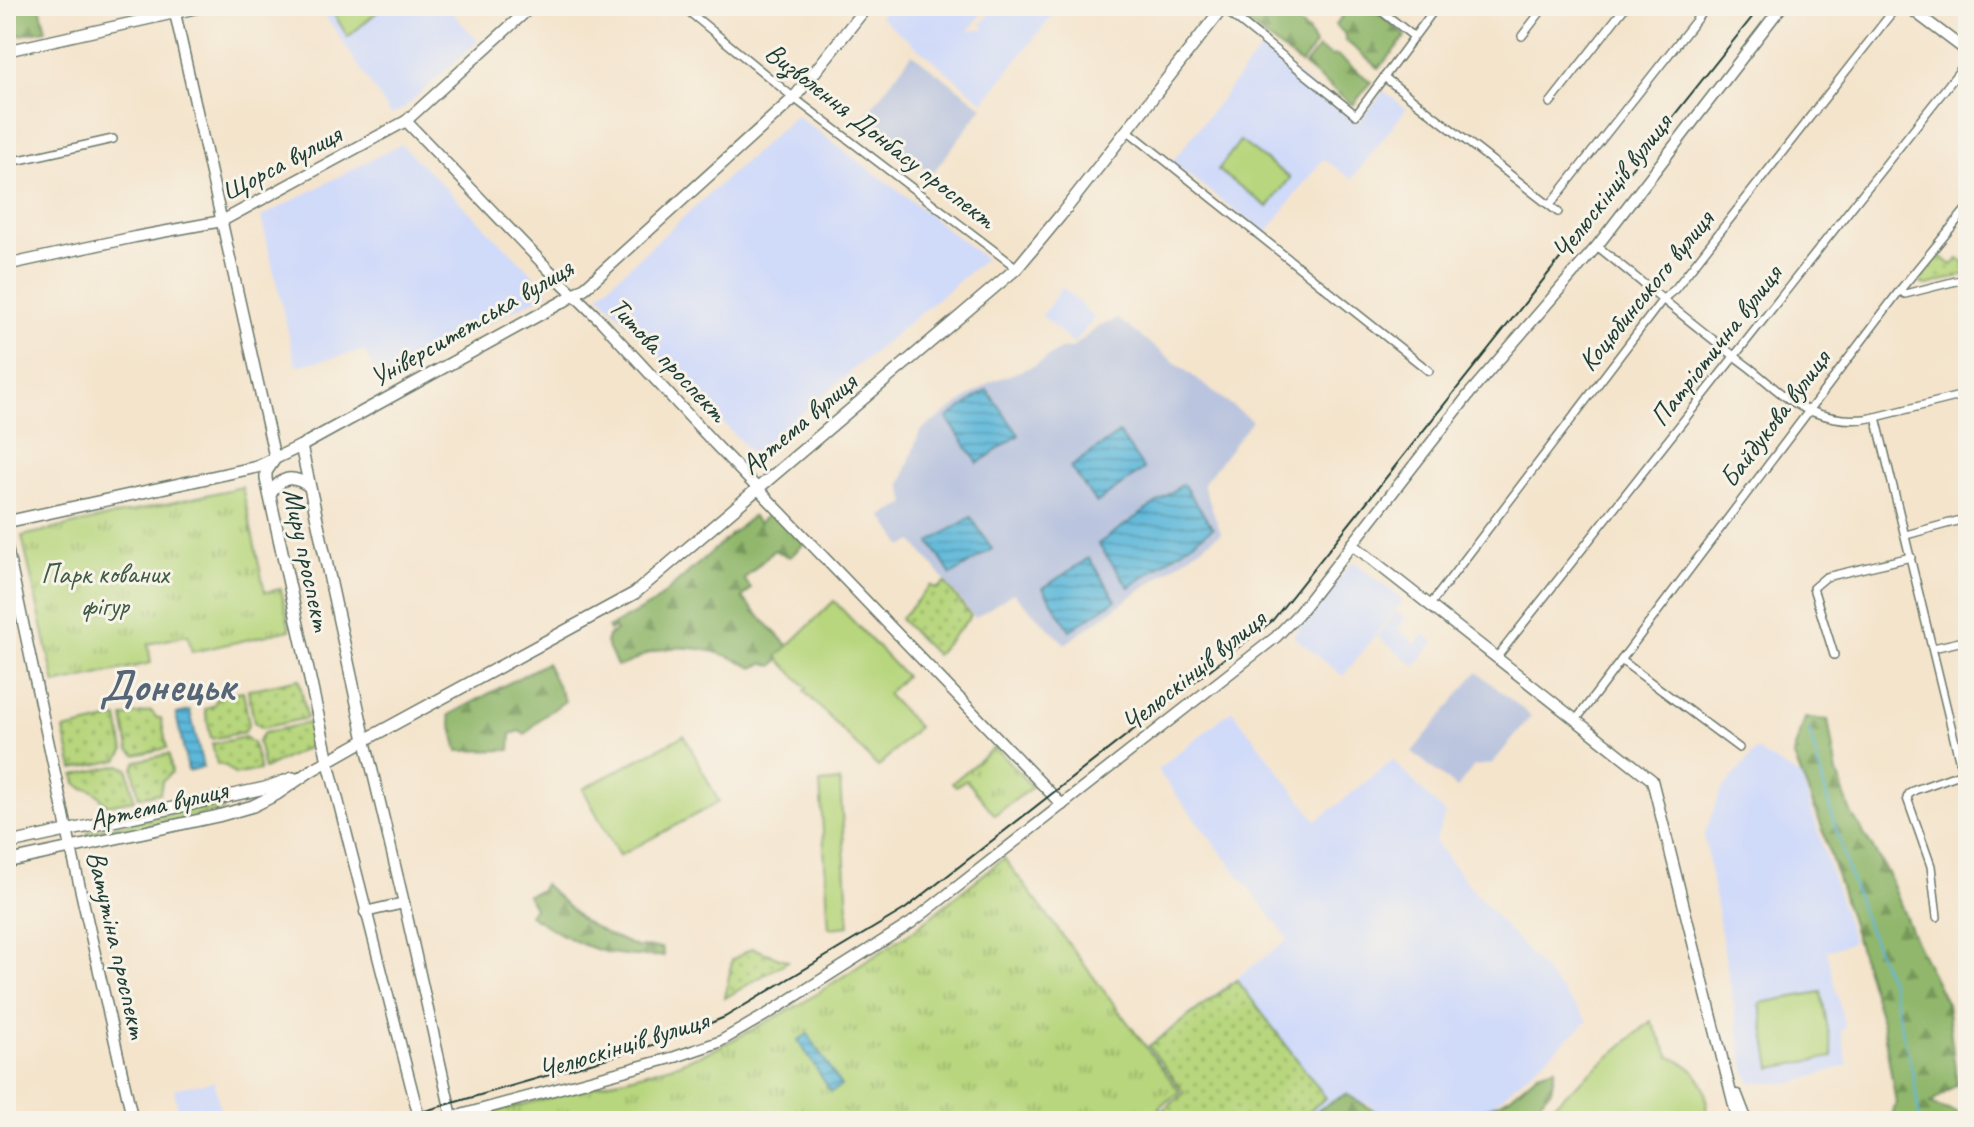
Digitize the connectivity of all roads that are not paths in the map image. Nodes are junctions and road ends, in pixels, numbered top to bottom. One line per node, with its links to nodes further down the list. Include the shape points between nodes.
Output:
1 (206, 6): 14 (main road)
2 (532, 6): 23 (main road, Щорса вулиця)
3 (682, 6): 21 (street, Визволення Донбасу проспект)
4 (867, 6): 21 (main road, Університетська вулиця)
5 (1375, 6): 15 (street)
6 (1437, 6): 15 (street)
7 (1545, 6): 16 (street)
8 (1626, 6): 22 (street)
9 (1707, 6): 27 (street)
10 (1782, 6): 31 (main road, Челюскінців вулиця)
11 (1897, 6): 37 (street, Коцюбинського вулиця)
12 (1907, 6): 18 (main road)
13 (1224, 7): 20 (street, via 1356,115); 24 (main road, Артема вулиця)
14 (174, 10): 17 (main road); 30 (main road, Миру проспект)
15 (1413, 36): 20 (street)
16 (1522, 36)
17 (6, 51)
18 (1968, 52)
19 (1968, 60): 38 (street, Патріотична вулиця)
20 (1384, 77): 27 (street)
21 (794, 98): 33 (street, Визволення Донбасу проспект); 36 (main road, Університетська вулиця)
22 (1550, 103)
23 (406, 121): 30 (main road, Щорса вулиця); 36 (main road, Титова проспект)
24 (1127, 130): 33 (main road, Артема вулиця); 39 (street)
25 (113, 139): 26 (street)
26 (6, 163)
27 (1550, 205): 29 (street)
28 (1968, 207): 35 (street, Байдукова вулиця)
29 (1558, 212)
30 (222, 221): 32 (main road, Щорса вулиця); 44 (main road, Миру проспект)
31 (1597, 246): 37 (street); 52 (main road, Челюскінців вулиця, via 1470,393)
32 (6, 265)
33 (1017, 268): 46 (main road, Артема вулиця)
34 (1968, 278): 35 (street, via 1905,294)
35 (1900, 290): 41 (street, Байдукова вулиця)
36 (575, 294): 43 (main road, Університетська вулиця); 46 (main road, Титова проспект)
37 (1663, 299): 38 (street); 54 (street, Коцюбинського вулиця)
38 (1734, 356): 41 (street); 58 (street, Патріотична вулиця)
39 (1429, 371)
40 (1968, 394): 42 (street)
41 (1811, 411): 42 (street, via 1860,421); 59 (street, Байдукова вулиця)
42 (1876, 417): 50 (street)
43 (301, 446): 44 (main road, Університетська вулиця); 45 (main road, Миру проспект)
44 (275, 459): 47 (main road, Миру проспект, via 266,472); 49 (main road, Університетська вулиця)
45 (309, 486): 47 (main road, via 301,480 282,480); 61 (main road, Миру проспект)
46 (758, 488): 61 (main road, Артема вулиця, via 635,593); 68 (main road, Титова проспект)
47 (270, 495): 63 (main road, Миру проспект)
48 (1968, 518): 50 (street)
49 (6, 522)
50 (1906, 535): 53 (street)
51 (6, 543): 70 (main road, Ватутіна проспект)
52 (1352, 544): 54 (main road); 68 (main road, Челюскінців вулиця, via 1276,637)
53 (1911, 557): 56 (street); 57 (street, via 1826,577 1813,588)
54 (1430, 605): 58 (main road)
55 (1968, 640): 56 (street)
56 (1933, 648): 65 (street)
57 (1834, 655)
58 (1497, 657): 60 (main road)
59 (1621, 660): 60 (street, Байдукова вулиця); 62 (street)
60 (1576, 720): 77 (main road, via 1652,780)
61 (365, 740): 63 (main road, Артема вулиця); 74 (main road, Миру проспект)
62 (1739, 748)
63 (328, 761): 64 (main road, Артема вулиця); 75 (main road, Миру проспект)
64 (312, 770): 67 (main road, Артема вулиця); 69 (main road, Артема вулиця, via 253,806)
65 (1965, 772): 66 (street); 76 (street, via 1915,790 1907,798 1931,866)
66 (1968, 796)
67 (214, 799): 69 (main road, via 224,799 229,806); 70 (main road, Артема вулиця)
68 (1062, 805): 78 (main road, Челюскінців вулиця, via 911,923 719,1042)
69 (218, 816): 72 (main road, Артема вулиця)
70 (67, 830): 71 (main road, Артема вулиця); 72 (main road, Ватутіна проспект)
71 (6, 844)
72 (71, 848): 73 (main road, Артема вулиця); 79 (main road, Ватутіна проспект)
73 (6, 862)
74 (404, 903): 75 (main road); 78 (main road, Миру проспект)
75 (365, 912): 80 (main road, Миру проспект)
76 (1937, 917)
77 (1723, 1056): 82 (main road); 83 (main road)
78 (453, 1119): 81 (main road, Челюскінців вулиця)
79 (133, 1121)
80 (420, 1121)
81 (439, 1121)
82 (1738, 1121)
83 (1747, 1121)

